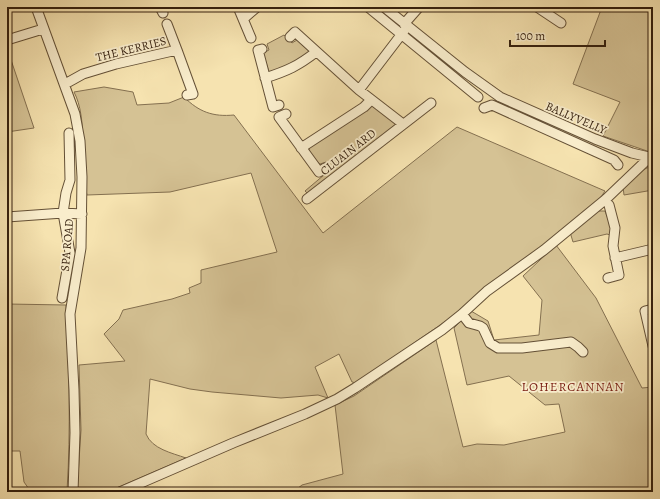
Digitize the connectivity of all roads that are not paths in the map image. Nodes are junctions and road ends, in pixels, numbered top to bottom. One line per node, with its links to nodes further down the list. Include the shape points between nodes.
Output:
1 (36, 7): 12 (street)
2 (238, 7): 8 (street)
3 (257, 7): 8 (street)
4 (368, 7): 13 (street)
5 (384, 7): 11 (street, BALLYVELLY)
6 (419, 7): 11 (street)
7 (537, 7): 9 (street)
8 (243, 19): 15 (street)
9 (561, 23)
10 (167, 24): 18 (street)
11 (406, 26): 13 (street); 30 (street, BALLYVELLY, via 493,93)
12 (44, 31): 16 (street); 21 (street, SPA ROAD, via 40,38 54,70)
13 (401, 35): 22 (street); 24 (street)
14 (290, 37): 19 (street, via 295,32)
15 (251, 38)
16 (7, 40)
17 (262, 49): 20 (street, via 258,50)
18 (177, 50): 21 (street, THE KERRIES, via 116,64); 23 (street, THE KERRIES, via 193,94)
19 (316, 52): 20 (street, via 301,64); 22 (street)
20 (266, 78): 27 (street, via 273,107)
21 (64, 81): 43 (street, SPA ROAD, via 79,126)
22 (359, 90): 25 (street)
23 (187, 95)
24 (478, 97)
25 (371, 100): 31 (street); 34 (street)
26 (431, 102): 31 (street, CLUAIN ARD)
27 (280, 105)
28 (484, 108): 32 (street, via 492,105)
29 (286, 114): 34 (street, CLUAIN ARD, via 279,117)
30 (554, 121): 32 (street); 35 (street, BALLYVELLY)
31 (403, 124): 40 (street, CLUAIN ARD)
32 (550, 131): 37 (street, via 614,160)
33 (69, 133): 42 (street, via 70,180)
34 (301, 148): 38 (street, CLUAIN ARD, via 319,172)
35 (632, 153): 36 (street, BALLYVELLY); 39 (street)
36 (651, 158): 39 (street)
37 (618, 165)
38 (325, 168)
39 (634, 171): 50 (street, via 606,200 544,250 487,291)
40 (308, 199)
41 (609, 205): 46 (street, via 615,228)
42 (63, 213): 43 (street); 44 (street); 48 (street, via 70,253)
43 (82, 214): 53 (street, SPA ROAD, via 81,248 70,314 75,433)
44 (7, 217)
45 (653, 249): 46 (street)
46 (615, 258): 47 (street, via 619,275)
47 (608, 278)
48 (62, 298)
49 (646, 312): 51 (street)
50 (462, 314): 52 (street, via 469,323 483,328 490,343 498,348 571,342); 54 (street, via 337,399)
51 (653, 346)
52 (583, 352)
53 (73, 492)
54 (120, 492)

